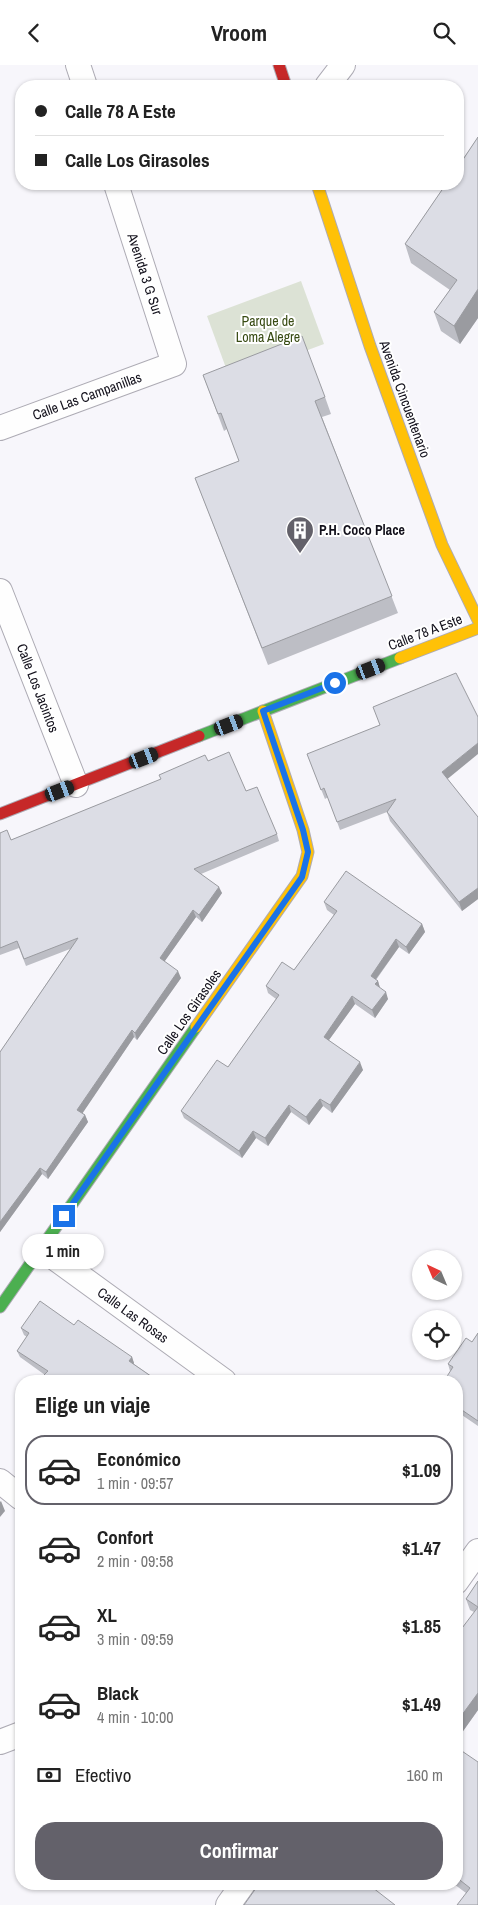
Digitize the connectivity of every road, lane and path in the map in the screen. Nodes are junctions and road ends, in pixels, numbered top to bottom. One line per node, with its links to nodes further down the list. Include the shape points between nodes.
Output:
1 (78, 65): 4 (street)
2 (279, 65): 5 (street)
3 (343, 65): 6 (street)
4 (83, 80)
5 (284, 80)
6 (332, 80)
7 (118, 190): 9 (street, Avenida 3 G Sur)
8 (319, 190): 12 (street, Avenida Cincuentenario, via 438,536)
9 (174, 364): 10 (street, Calle Las Campanillas)
10 (0, 428)
11 (0, 591): 15 (street, Calle Los Jacintos)
12 (478, 620)
13 (478, 628): 14 (street, Calle 78 A Este)
14 (263, 711): 15 (street, Calle 78 A Este); 17 (street, Calle Los Girasoles, via 303,830 308,852 302,877)
15 (76, 785): 16 (street, Calle 78 A Este)
16 (0, 814)
17 (42, 1248): 18 (street, Calle Los Girasoles); 19 (street, Calle Las Rosas)
18 (0, 1307)
19 (216, 1375)
20 (0, 1481): 21 (street)
21 (15, 1493)
22 (15, 1736): 23 (street)
23 (0, 1742)
24 (238, 1890): 25 (street)
25 (228, 1905)

